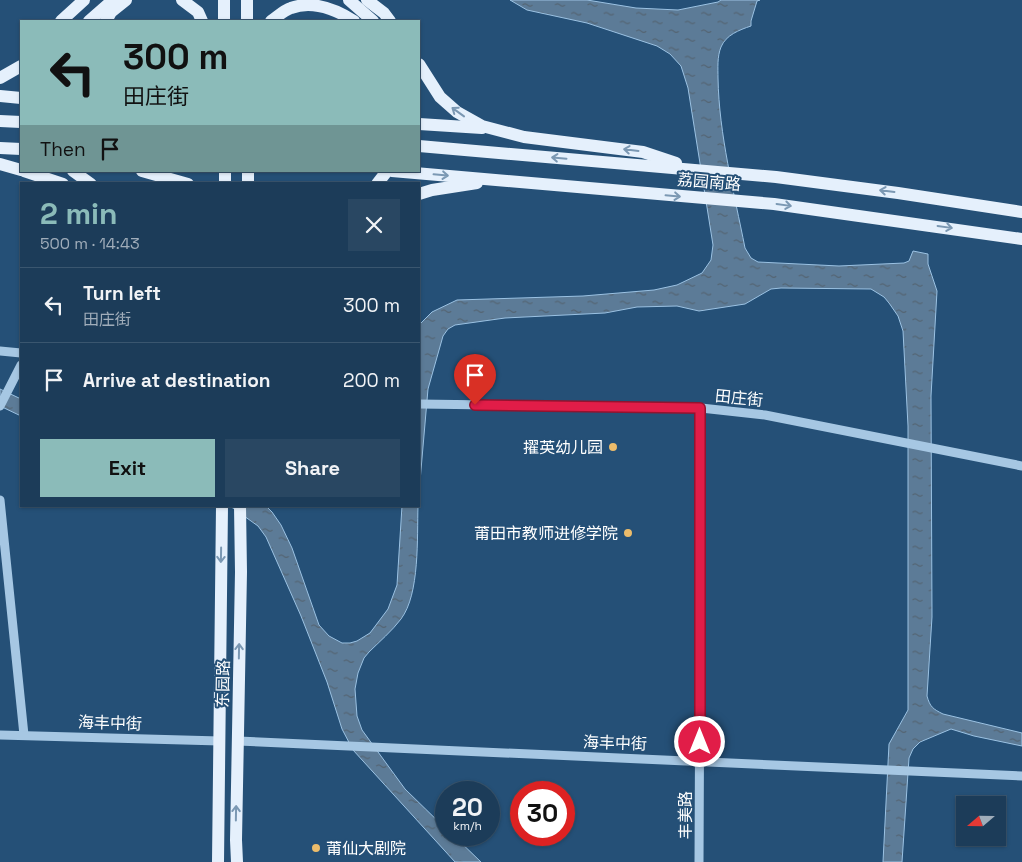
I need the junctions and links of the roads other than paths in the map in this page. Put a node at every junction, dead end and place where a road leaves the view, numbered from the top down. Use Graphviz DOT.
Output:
graph roads {
  1 [pos="84,0"];
  2 [pos="113,0"];
  3 [pos="126,0"];
  4 [pos="182,0"];
  5 [pos="224,0"];
  6 [pos="247,0"];
  7 [pos="349,0"];
  8 [pos="367,0"];
  9 [pos="371,19"];
  10 [pos="62,20"];
  11 [pos="90,20"];
  12 [pos="107,20"];
  13 [pos="202,20"];
  14 [pos="224,20"];
  15 [pos="247,20"];
  16 [pos="273,20"];
  17 [pos="352,20"];
  18 [pos="389,20"];
  19 [pos="420,66"];
  20 [pos="20,67"];
  21 [pos="0,78"];
  22 [pos="0,96"];
  23 [pos="20,98"];
  24 [pos="0,121"];
  25 [pos="20,122"];
  26 [pos="420,124"];
  27 [pos="492,129"];
  28 [pos="420,146"];
  29 [pos="0,148"];
  30 [pos="20,149"];
  31 [pos="0,163"];
  32 [pos="20,163"];
  33 [pos="20,170"];
  34 [pos="694,170"];
  35 [pos="26,172"];
  36 [pos="74,172"];
  37 [pos="146,172"];
  38 [pos="386,172"];
  39 [pos="403,172"];
  40 [pos="495,180"];
  41 [pos="57,182"];
  42 [pos="88,182"];
  43 [pos="181,182"];
  44 [pos="379,182"];
  45 [pos="420,194"];
  46 [pos="1022,212"];
  47 [pos="1022,239"];
  48 [pos="0,351"];
  49 [pos="20,353"];
  50 [pos="20,367"];
  51 [pos="420,404"];
  52 [pos="0,406"];
  53 [pos="700,408"];
  54 [pos="1022,466"];
  55 [pos="0,500"];
  56 [pos="218,507"];
  57 [pos="222,507"];
  58 [pos="240,507"];
  59 [pos="222,532"];
  60 [pos="0,734"];
  61 [pos="24,735"];
  62 [pos="220,741"];
  63 [pos="238,741"];
  64 [pos="700,762"];
  65 [pos="1022,776"];
  66 [pos="218,862"];
  67 [pos="237,862"];
  68 [pos="700,862"];
  1 -- 10 [label="main road"];
  2 -- 11 [label="main road"];
  3 -- 12 [label="main road"];
  4 -- 13 [label="main road"];
  5 -- 14 [label="main road"];
  6 -- 15 [label="main road"];
  7 -- 9 [label="main road"];
  8 -- 18 [label="main road"];
  16 -- 17 [label="main road"];
  27 -- 19 [label="main road, one-way"];
  20 -- 21 [label="main road"];
  22 -- 23 [label="main road"];
  24 -- 25 [label="main road"];
  26 -- 27 [label="main road"];
  34 -- 27 [label="main road, one-way"];
  34 -- 28 [label="main road, 荔园南路, one-way"];
  29 -- 30 [label="main road"];
  31 -- 32 [label="main road"];
  31 -- 33 [label="main road"];
  46 -- 34 [label="main road, 荔园南路, one-way"];
  35 -- 41 [label="main road"];
  36 -- 42 [label="main road"];
  37 -- 43 [label="main road"];
  38 -- 44 [label="main road"];
  39 -- 40 [label="main road, 荔园南路, one-way"];
  40 -- 45 [label="main road"];
  40 -- 47 [label="main road, 荔园南路, one-way"];
  48 -- 49 [label="street"];
  50 -- 52 [label="street"];
  51 -- 53 [label="street, 田庄街"];
  53 -- 54 [label="street, 田庄街"];
  53 -- 64 [label="street, 丰美路"];
  55 -- 61 [label="street"];
  56 -- 59 [label="main road"];
  57 -- 59 [label="main road, 东园路"];
  63 -- 58 [label="main road, 东园路, one-way"];
  59 -- 62 [label="main road, 东园路, one-way"];
  60 -- 61 [label="street, 海丰中街"];
  61 -- 62 [label="street, 海丰中街"];
  62 -- 66 [label="main road, 东园路"];
  63 -- 64 [label="street, 海丰中街"];
  67 -- 63 [label="main road, 东园路, one-way"];
  64 -- 65 [label="street, 海丰中街"];
  64 -- 68 [label="street, 丰美路"];
}
